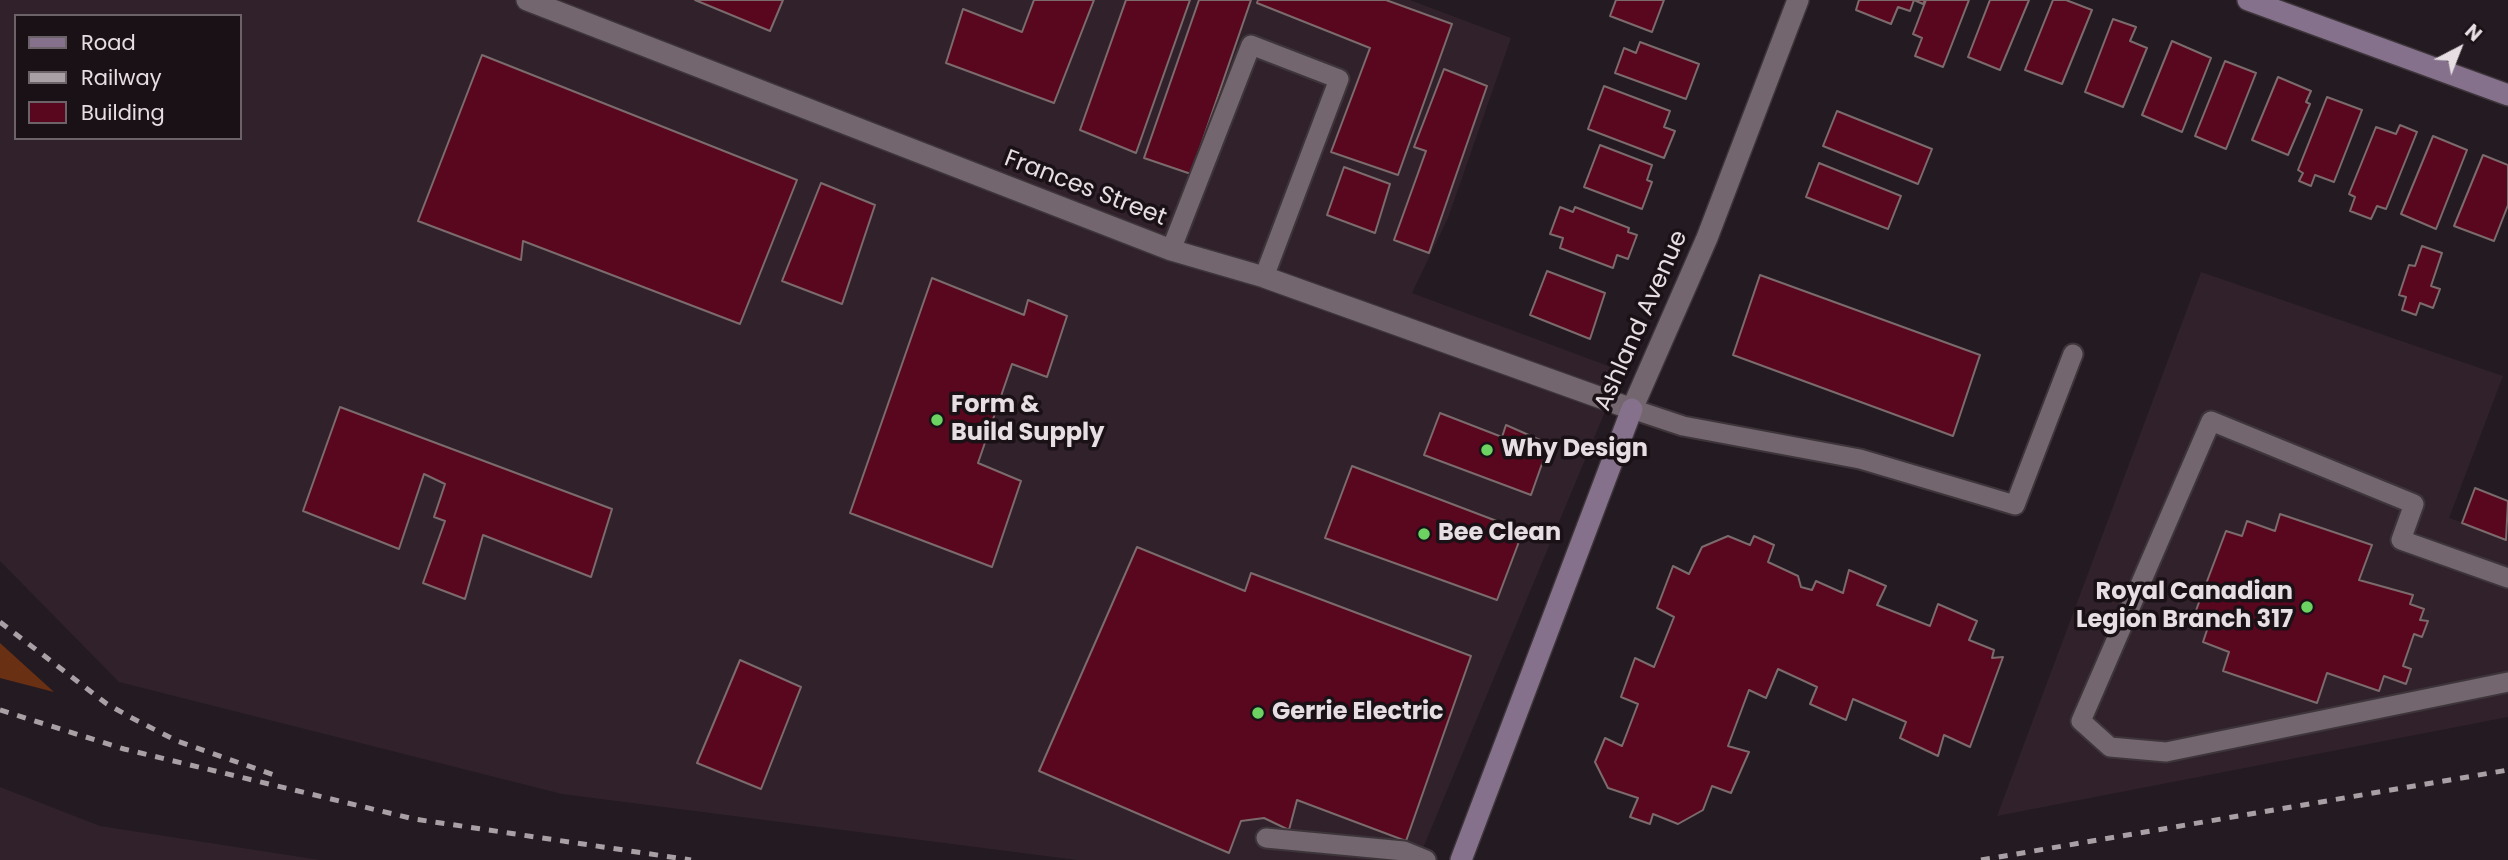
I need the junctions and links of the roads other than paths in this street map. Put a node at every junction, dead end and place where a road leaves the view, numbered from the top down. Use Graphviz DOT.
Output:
graph roads {
  1 [pos="527,0"];
  2 [pos="1798,0"];
  3 [pos="2248,0"];
  4 [pos="2508,95"];
  5 [pos="1171,250"];
  6 [pos="1264,277"];
  7 [pos="2073,354"];
  8 [pos="1632,409"];
  9 [pos="2508,578"];
  10 [pos="2508,682"];
  11 [pos="1266,838"];
  12 [pos="1426,860"];
  13 [pos="1461,860"];
  1 -- 5 [label="street, Frances Street"];
  2 -- 8 [label="street, Ashland Avenue"];
  3 -- 4 [label="street"];
  5 -- 6 [label="street, Frances Street"];
  5 -- 6 [label="lane"];
  6 -- 8 [label="street, Frances Street"];
  7 -- 8 [label="lane"];
  8 -- 13 [label="street, Ashland Avenue"];
  9 -- 10 [label="lane"];
  11 -- 12 [label="lane"];
}
